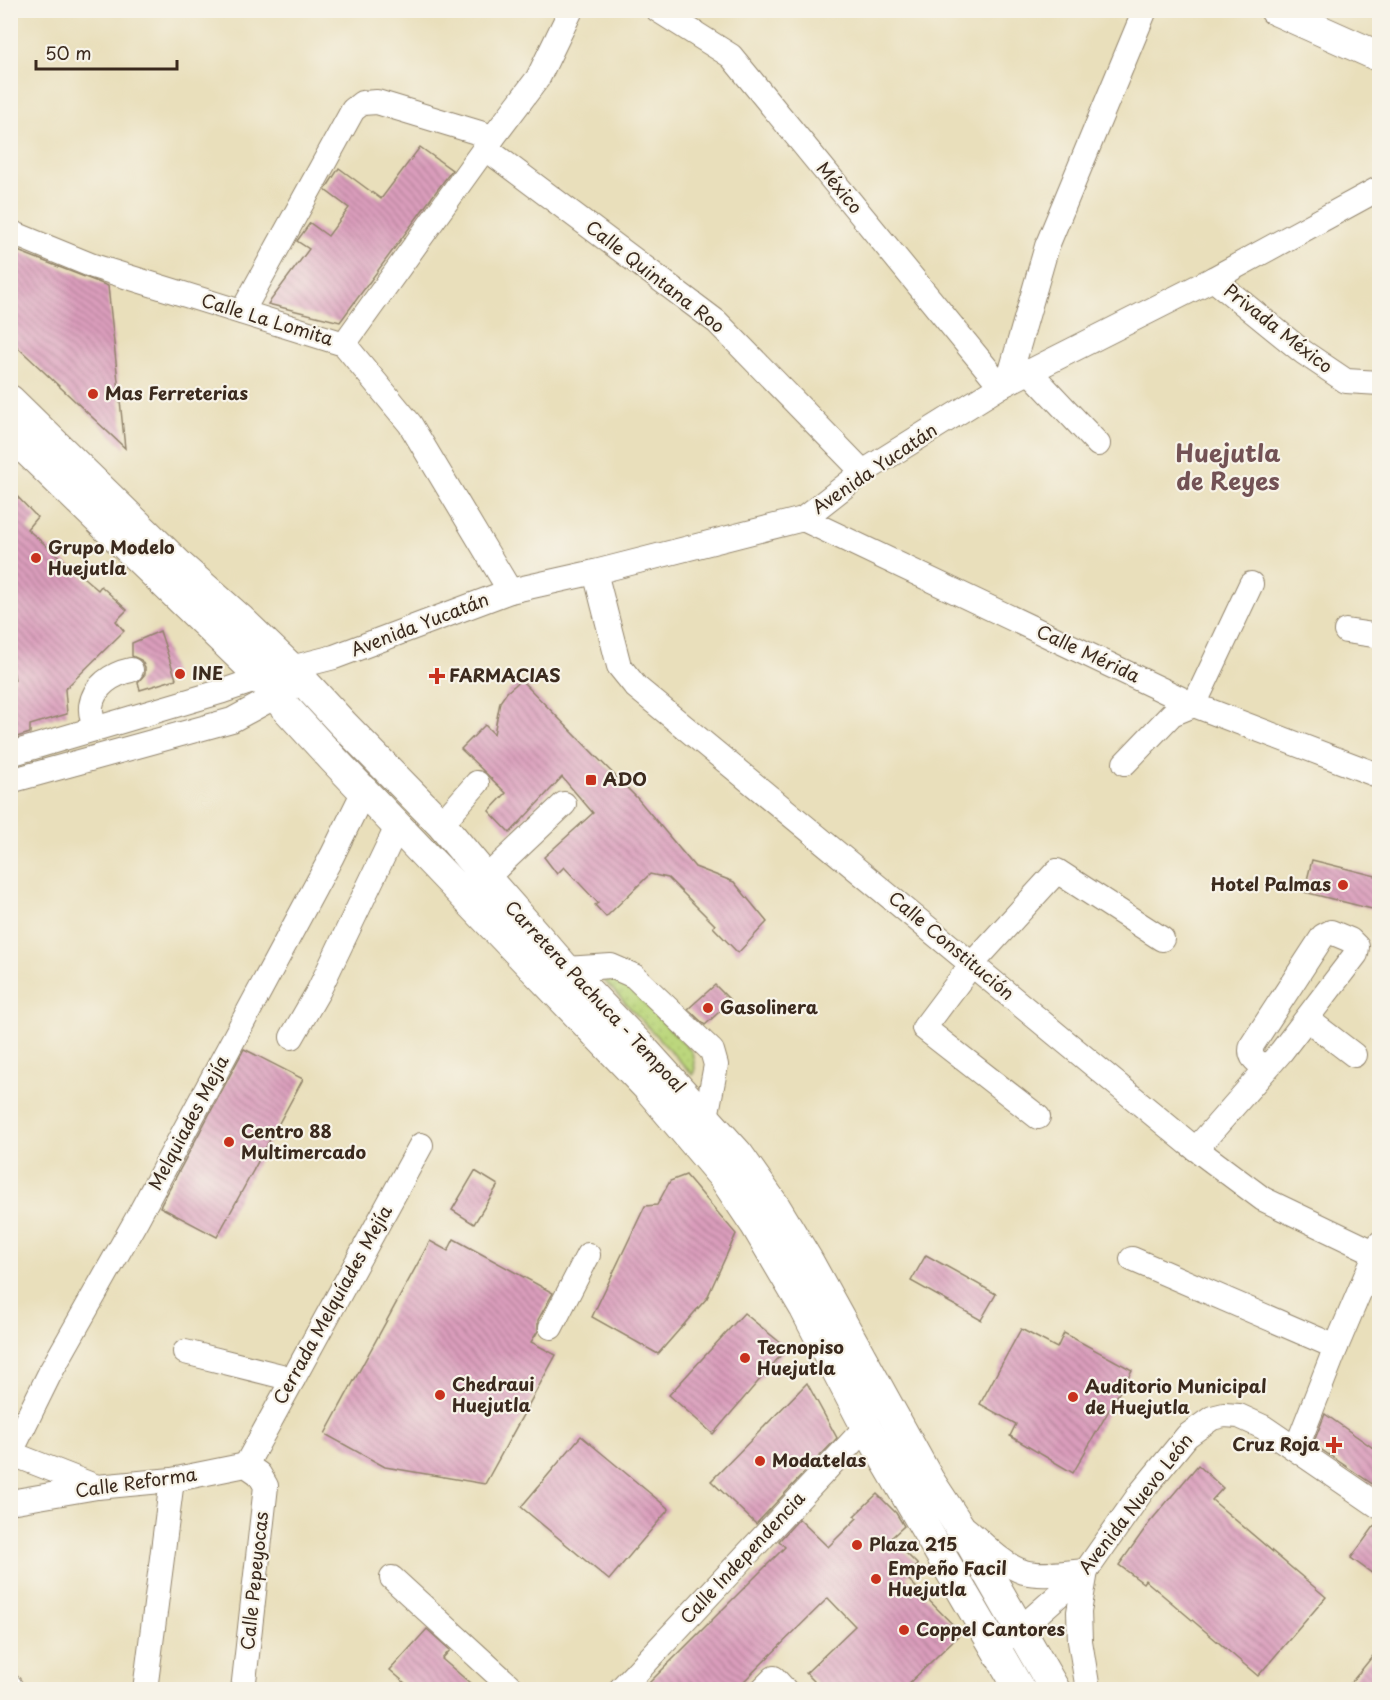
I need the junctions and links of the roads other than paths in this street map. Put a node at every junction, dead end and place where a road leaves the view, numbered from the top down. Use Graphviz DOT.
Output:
graph roads {
  1 [pos="571,10"];
  2 [pos="658,10"];
  3 [pos="1145,10"];
  4 [pos="1287,13"];
  5 [pos="1380,57"];
  6 [pos="489,142"];
  7 [pos="1380,188"];
  8 [pos="10,232"];
  9 [pos="1213,279"];
  10 [pos="242,312"];
  11 [pos="344,344"];
  12 [pos="1029,371"];
  13 [pos="1380,383"];
  14 [pos="1004,384"];
  15 [pos="10,400"];
  16 [pos="10,434"];
  17 [pos="1098,444"];
  18 [pos="863,472"];
  19 [pos="79,484"];
  20 [pos="803,519"];
  21 [pos="595,573"];
  22 [pos="1251,584"];
  23 [pos="510,591"];
  24 [pos="1346,631"];
  25 [pos="1380,636"];
  26 [pos="131,670"];
  27 [pos="297,675"];
  28 [pos="268,687"];
  29 [pos="1194,705"];
  30 [pos="90,731"];
  31 [pos="10,754"];
  32 [pos="92,759"];
  33 [pos="1125,763"];
  34 [pos="1380,776"];
  35 [pos="10,781"];
  36 [pos="477,783"];
  37 [pos="364,791"];
  38 [pos="564,804"];
  39 [pos="438,821"];
  40 [pos="405,832"];
  41 [pos="486,878"];
  42 [pos="1162,939"];
  43 [pos="972,964"];
  44 [pos="556,975"];
  45 [pos="1307,1019"];
  46 [pos="292,1037"];
  47 [pos="1354,1055"];
  48 [pos="1266,1069"];
  49 [pos="1038,1116"];
  50 [pos="706,1118"];
  51 [pos="421,1145"];
  52 [pos="1196,1149"];
  53 [pos="701,1150"];
  54 [pos="1378,1251"];
  55 [pos="588,1255"];
  56 [pos="1131,1259"];
  57 [pos="551,1327"];
  58 [pos="1336,1347"];
  59 [pos="185,1352"];
  60 [pos="293,1379"];
  61 [pos="866,1427"];
  62 [pos="1296,1449"];
  63 [pos="11,1453"];
  64 [pos="253,1469"];
  65 [pos="172,1480"];
  66 [pos="97,1487"];
  67 [pos="10,1502"];
  68 [pos="1380,1507"];
  69 [pos="955,1520"];
  70 [pos="1086,1571"];
  71 [pos="392,1578"];
  72 [pos="1019,1630"];
  73 [pos="994,1646"];
  74 [pos="145,1689"];
  75 [pos="243,1689"];
  76 [pos="514,1689"];
  77 [pos="620,1689"];
  78 [pos="762,1689"];
  79 [pos="785,1689"];
  80 [pos="1020,1689"];
  81 [pos="1055,1689"];
  82 [pos="1088,1689"];
  1 -- 6 [label="street"];
  2 -- 14 [label="street, México"];
  3 -- 14 [label="street"];
  4 -- 5 [label="main road"];
  6 -- 10 [label="street"];
  6 -- 11 [label="street"];
  6 -- 18 [label="street, Calle Quintana Roo"];
  7 -- 9 [label="street, Avenida Yucatán"];
  8 -- 10 [label="street, Calle La Lomita"];
  9 -- 12 [label="street, Avenida Yucatán"];
  9 -- 13 [label="street, Privada México"];
  10 -- 11 [label="street, Calle La Lomita"];
  11 -- 23 [label="street, Calle La Lomita"];
  12 -- 14 [label="street, Avenida Yucatán"];
  12 -- 17 [label="street"];
  14 -- 18 [label="street, Avenida Yucatán"];
  15 -- 19 [label="main road, Carretera Pachuca - Tempoal"];
  16 -- 19 [label="main road, Carretera Pachuca - Tempoal"];
  18 -- 20 [label="street, Avenida Yucatán"];
  19 -- 27 [label="main road, Carretera Pachuca - Tempoal"];
  19 -- 28 [label="main road, Carretera Pachuca - Tempoal"];
  20 -- 21 [label="street, Avenida Yucatán"];
  20 -- 29 [label="street, Calle Mérida"];
  21 -- 23 [label="street, Avenida Yucatán"];
  21 -- 43 [label="street, Calle Constitución"];
  22 -- 29 [label="street"];
  23 -- 27 [label="street, Avenida Yucatán"];
  24 -- 25 [label="street"];
  26 -- 30 [label="street"];
  27 -- 28 [label="street"];
  27 -- 39 [label="main road, Carretera Pachuca - Tempoal"];
  28 -- 30 [label="street"];
  28 -- 32 [label="street"];
  28 -- 37 [label="main road, Carretera Pachuca - Tempoal"];
  29 -- 33 [label="street"];
  29 -- 34 [label="street, Calle Mérida"];
  30 -- 31 [label="street"];
  30 -- 32 [label="street"];
  32 -- 35 [label="street"];
  36 -- 39 [label="street"];
  37 -- 40 [label="main road, Carretera Pachuca - Tempoal"];
  37 -- 63 [label="street, Melquiades Mejía"];
  38 -- 41 [label="street"];
  39 -- 40 [label="main road"];
  39 -- 41 [label="main road, Carretera Pachuca - Tempoal"];
  40 -- 44 [label="main road, Carretera Pachuca - Tempoal"];
  40 -- 46 [label="street"];
  41 -- 44 [label="main road, Carretera Pachuca - Tempoal"];
  42 -- 43 [label="street"];
  43 -- 49 [label="street"];
  43 -- 52 [label="street, Calle Constitución"];
  44 -- 50 [label="main road, Carretera Pachuca - Tempoal"];
  44 -- 50 [label="street"];
  44 -- 53 [label="main road, Carretera Pachuca - Tempoal"];
  45 -- 47 [label="street"];
  45 -- 48 [label="street"];
  45 -- 48 [label="street"];
  48 -- 52 [label="street"];
  50 -- 53 [label="street"];
  50 -- 69 [label="main road, Carretera Pachuca - Tempoal"];
  51 -- 60 [label="street, Cerrada Melquíades Mejía"];
  52 -- 54 [label="street, Calle Constitución"];
  53 -- 61 [label="main road, Carretera Pachuca - Tempoal"];
  54 -- 58 [label="street"];
  55 -- 57 [label="street"];
  56 -- 58 [label="street"];
  58 -- 62 [label="street"];
  59 -- 60 [label="street"];
  60 -- 64 [label="street, Cerrada Melquíades Mejía"];
  61 -- 73 [label="main road, Carretera Pachuca - Tempoal"];
  61 -- 77 [label="street, Calle Independencia"];
  62 -- 68 [label="street, Avenida Nuevo León"];
  62 -- 70 [label="street, Avenida Nuevo León"];
  63 -- 66 [label="street"];
  64 -- 65 [label="street, Calle Reforma"];
  64 -- 75 [label="street, Calle Pepeyocas"];
  65 -- 66 [label="street, Calle Reforma"];
  65 -- 74 [label="street"];
  66 -- 67 [label="street, Calle Reforma"];
  69 -- 70 [label="street"];
  69 -- 72 [label="main road, Carretera Pachuca - Tempoal"];
  70 -- 72 [label="street, Avenida Nuevo León"];
  70 -- 82 [label="street"];
  71 -- 76 [label="street"];
  72 -- 73 [label="street, Avenida Nuevo León"];
  72 -- 81 [label="main road, Carretera Pachuca - Tempoal"];
  73 -- 80 [label="main road, Carretera Pachuca - Tempoal"];
  78 -- 79 [label="street"];
}
